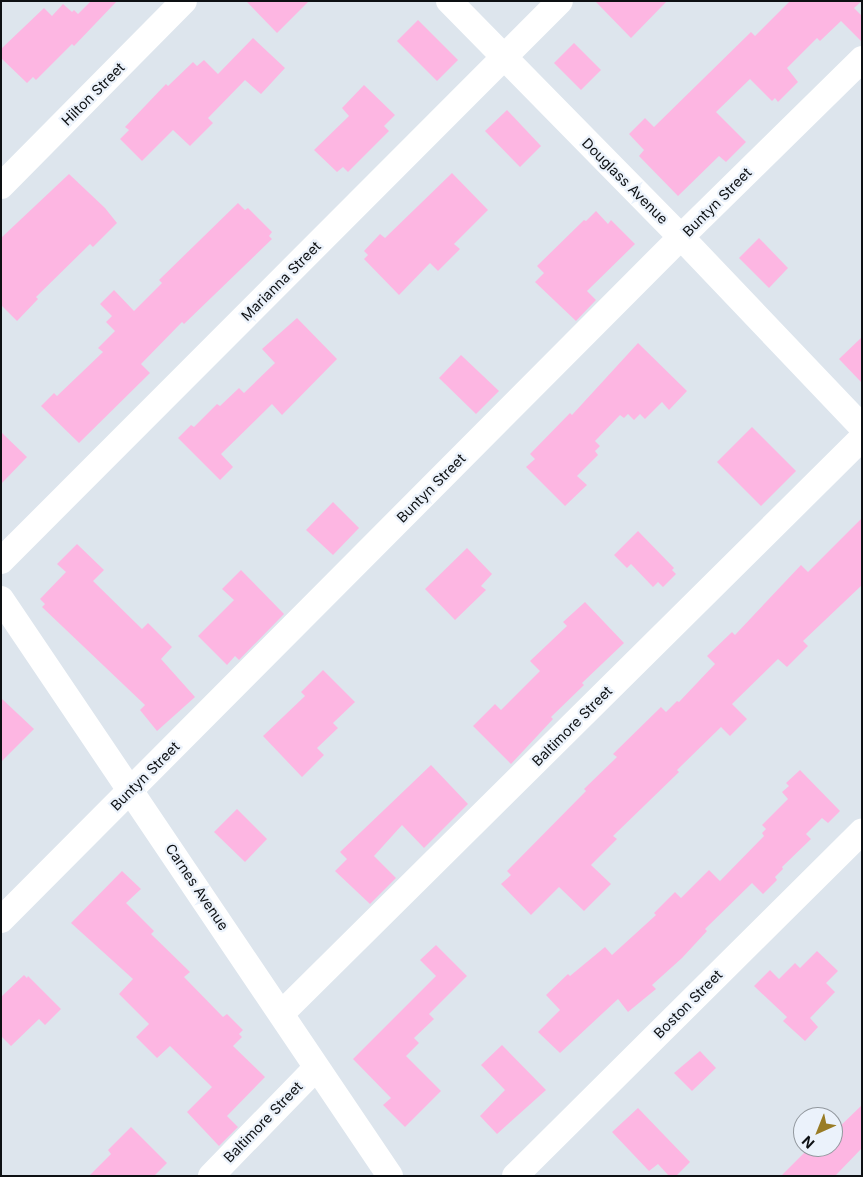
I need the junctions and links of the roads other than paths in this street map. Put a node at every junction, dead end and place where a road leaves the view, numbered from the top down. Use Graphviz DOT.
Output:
graph roads {
  1 [pos="184,1"];
  2 [pos="449,1"];
  3 [pos="560,1"];
  4 [pos="504,58"];
  5 [pos="862,59"];
  6 [pos="1,186"];
  7 [pos="681,237"];
  8 [pos="862,427"];
  9 [pos="862,438"];
  10 [pos="1,561"];
  11 [pos="1,599"];
  12 [pos="131,789"];
  13 [pos="862,832"];
  14 [pos="1,920"];
  15 [pos="282,1013"];
  16 [pos="316,1068"];
  17 [pos="211,1176"];
  18 [pos="390,1176"];
  19 [pos="515,1176"];
  1 -- 6 [label="street, Hilton Street"];
  2 -- 4 [label="street, Douglass Avenue"];
  3 -- 4 [label="street, Marianna Street"];
  4 -- 7 [label="street, Douglass Avenue"];
  4 -- 10 [label="street, Marianna Street"];
  5 -- 7 [label="street, Buntyn Street"];
  7 -- 8 [label="street, Douglass Avenue"];
  7 -- 12 [label="street, Buntyn Street"];
  9 -- 15 [label="street, Baltimore Street"];
  11 -- 12 [label="street, Carnes Avenue"];
  12 -- 14 [label="street, Buntyn Street"];
  12 -- 15 [label="street, Carnes Avenue"];
  13 -- 19 [label="street, Boston Street"];
  15 -- 16 [label="street, Carnes Avenue"];
  16 -- 17 [label="street, Baltimore Street"];
  16 -- 18 [label="street, Carnes Avenue"];
}
